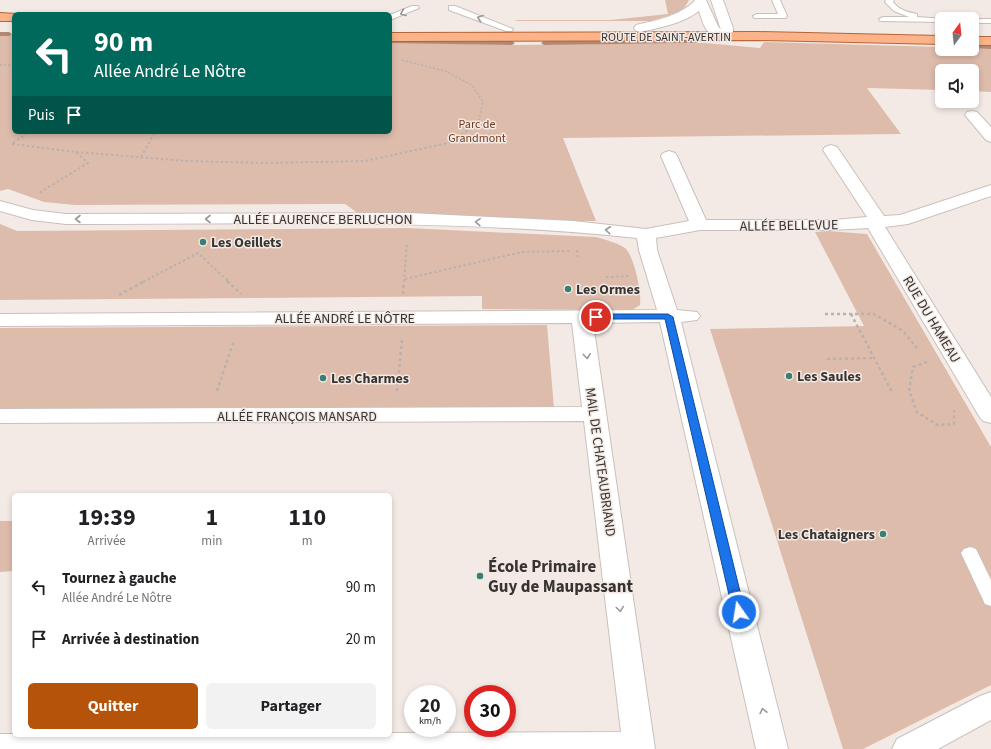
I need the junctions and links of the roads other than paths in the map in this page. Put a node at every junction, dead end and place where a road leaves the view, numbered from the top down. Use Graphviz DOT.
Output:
graph roads {
  1 [pos="717,0"];
  2 [pos="776,0"];
  3 [pos="890,0"];
  4 [pos="700,2"];
  5 [pos="415,8"];
  6 [pos="452,8"];
  7 [pos="757,16"];
  8 [pos="0,17"];
  9 [pos="12,17"];
  10 [pos="392,17"];
  11 [pos="883,19"];
  12 [pos="979,21"];
  13 [pos="991,21"];
  14 [pos="935,22"];
  15 [pos="935,23"];
  16 [pos="935,24"];
  17 [pos="0,28"];
  18 [pos="392,28"];
  19 [pos="509,28"];
  20 [pos="640,28"];
  21 [pos="712,28"];
  22 [pos="12,29"];
  23 [pos="726,32"];
  24 [pos="979,33"];
  25 [pos="991,33"];
  26 [pos="392,37"];
  27 [pos="935,40"];
  28 [pos="979,41"];
  29 [pos="991,41"];
  30 [pos="972,115"];
  31 [pos="991,137"];
  32 [pos="831,150"];
  33 [pos="669,156"];
  34 [pos="991,190"];
  35 [pos="5,208"];
  36 [pos="876,222"];
  37 [pos="700,226"];
  38 [pos="646,234"];
  39 [pos="679,316"];
  40 [pos="582,317"];
  41 [pos="0,320"];
  42 [pos="594,414"];
  43 [pos="0,416"];
  44 [pos="991,416"];
  45 [pos="970,553"];
  46 [pos="991,599"];
  47 [pos="991,705"];
  48 [pos="0,748"];
  49 [pos="639,748"];
  50 [pos="772,749"];
  51 [pos="908,749"];
  1 -- 23 [label="street"];
  2 -- 7 [label="lane"];
  3 -- 14 [label="lane"];
  4 -- 20 [label="street"];
  4 -- 21 [label="street"];
  5 -- 10 [label="lane, one-way"];
  19 -- 6 [label="lane, one-way"];
  8 -- 9 [label="main road"];
  11 -- 15 [label="lane"];
  12 -- 13 [label="lane"];
  16 -- 23 [label="main road, ROUTE DE SAINT-AVERTIN"];
  17 -- 22 [label="main road"];
  18 -- 19 [label="main road, ROUTE DE SAINT-AVERTIN"];
  19 -- 20 [label="main road, ROUTE DE SAINT-AVERTIN"];
  20 -- 21 [label="main road, ROUTE DE SAINT-AVERTIN"];
  21 -- 23 [label="street"];
  23 -- 26 [label="main road, ROUTE DE SAINT-AVERTIN"];
  23 -- 27 [label="main road, ROUTE DE SAINT-AVERTIN"];
  24 -- 25 [label="main road"];
  28 -- 29 [label="main road"];
  30 -- 31 [label="street"];
  32 -- 36 [label="street"];
  33 -- 37 [label="street"];
  34 -- 36 [label="street, ALLÉE BELLEVUE"];
  38 -- 35 [label="street, ALLÉE LAURENCE BERLUCHON, one-way"];
  36 -- 37 [label="street, ALLÉE BELLEVUE"];
  36 -- 44 [label="street, RUE DU HAMEAU"];
  37 -- 38 [label="street, ALLÉE BELLEVUE"];
  38 -- 39 [label="street"];
  39 -- 40 [label="street, ALLÉE ANDRÉ LE NÔTRE"];
  50 -- 39 [label="street, one-way"];
  40 -- 41 [label="street, ALLÉE ANDRÉ LE NÔTRE"];
  40 -- 42 [label="street, MAIL DE CHATEAUBRIAND, one-way"];
  42 -- 43 [label="street, ALLÉE FRANÇOIS MANSARD"];
  42 -- 49 [label="street, MAIL DE CHATEAUBRIAND, one-way"];
  45 -- 46 [label="lane"];
  47 -- 51 [label="street"];
  48 -- 49 [label="street"];
}
